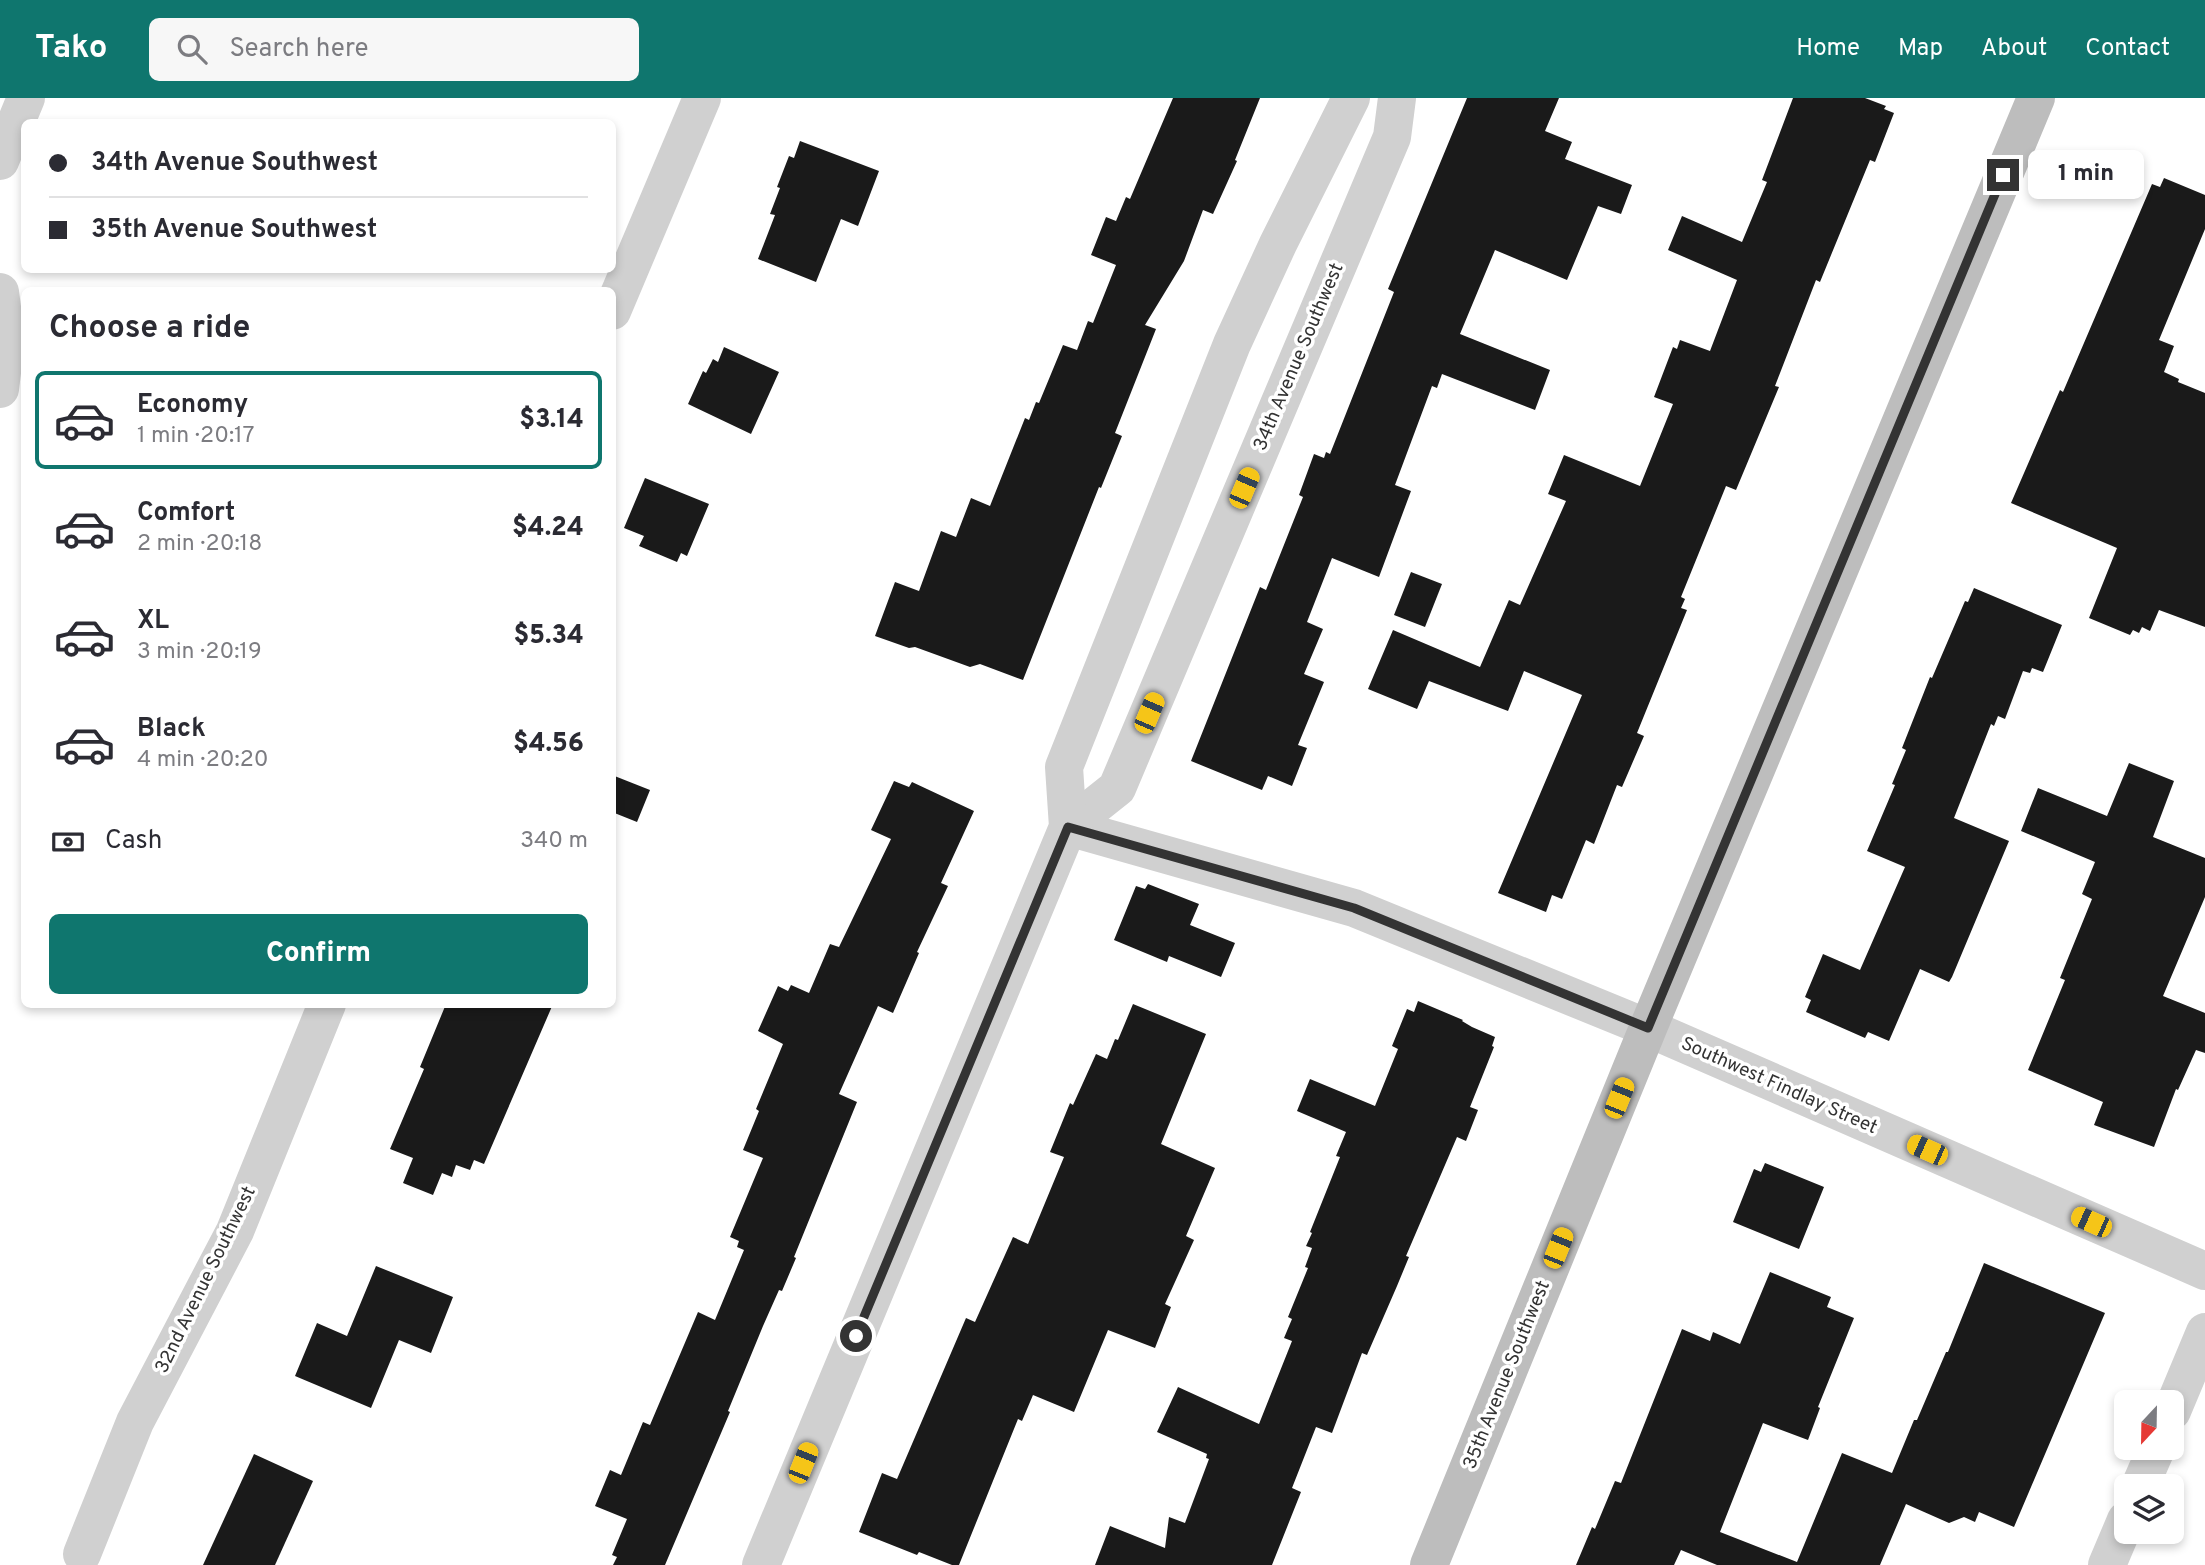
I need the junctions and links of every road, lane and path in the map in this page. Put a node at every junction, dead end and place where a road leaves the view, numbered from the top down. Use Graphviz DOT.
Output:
graph roads {
  1 [pos="26,98"];
  2 [pos="702,98"];
  3 [pos="1351,98"];
  4 [pos="1396,98"];
  5 [pos="2036,98"];
  6 [pos="0,161"];
  7 [pos="0,292"];
  8 [pos="616,302"];
  9 [pos="0,388"];
  10 [pos="1068,827"];
  11 [pos="325,1008"];
  12 [pos="1648,1028"];
  13 [pos="2205,1271"];
  14 [pos="2205,1332"];
  15 [pos="2181,1390"];
  16 [pos="2116,1544"];
  17 [pos="82,1554"];
  18 [pos="761,1565"];
  19 [pos="1429,1565"];
  20 [pos="2108,1565"];
  1 -- 6 [label="street"];
  2 -- 8 [label="street"];
  3 -- 10 [label="street, 34th Avenue Southwest"];
  4 -- 10 [label="street, 34th Avenue Southwest"];
  5 -- 12 [label="main road, 35th Avenue Southwest"];
  7 -- 9 [label="street"];
  10 -- 12 [label="street, Southwest Findlay Street"];
  10 -- 18 [label="street, 34th Avenue Southwest"];
  11 -- 17 [label="street, 32nd Avenue Southwest"];
  12 -- 13 [label="street, Southwest Findlay Street"];
  12 -- 19 [label="main road, 35th Avenue Southwest"];
  14 -- 15 [label="street"];
  16 -- 20 [label="street"];
}
